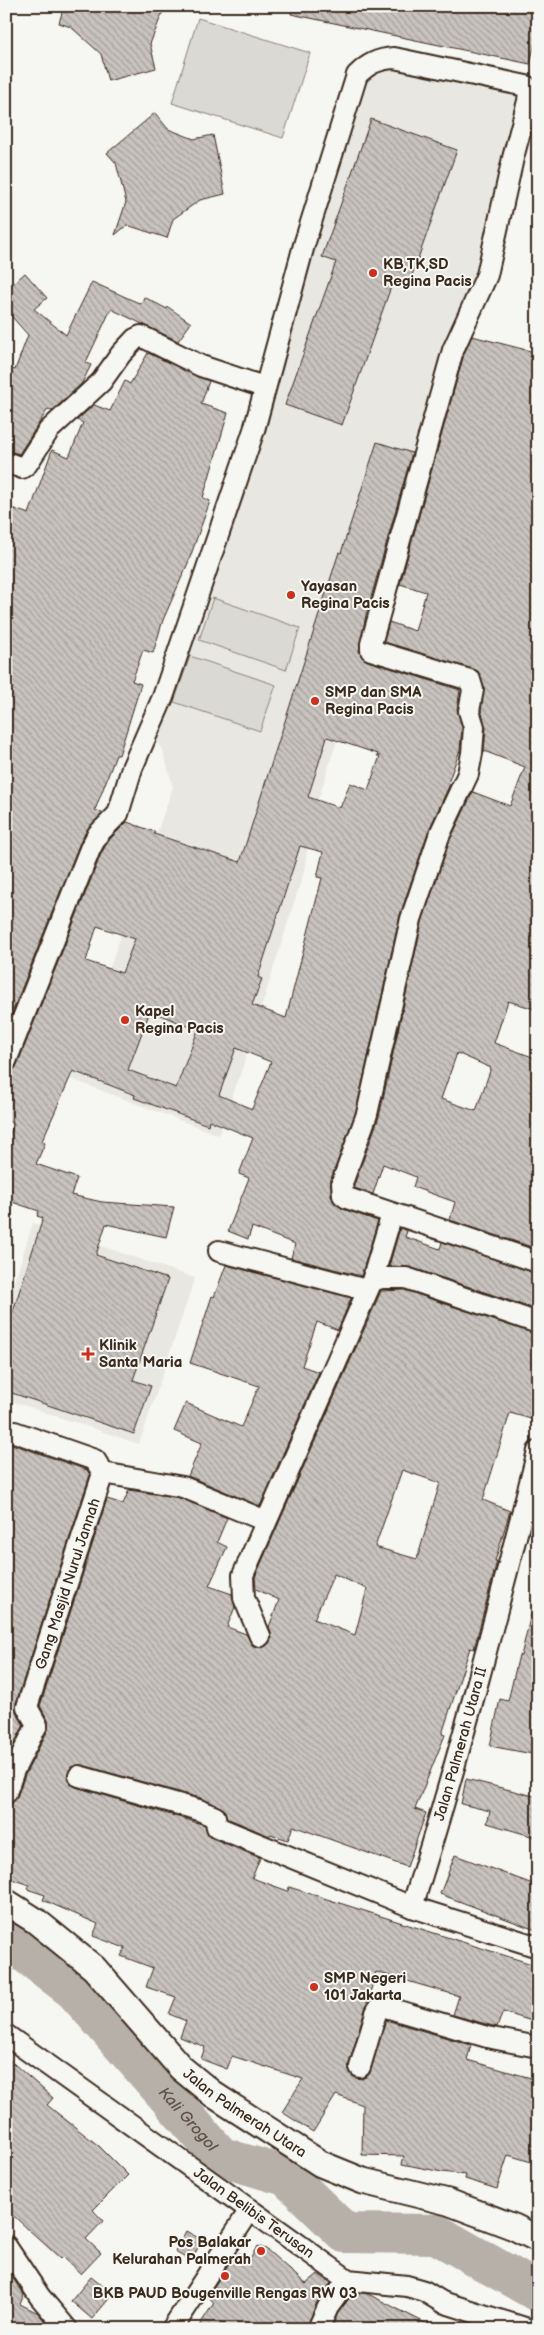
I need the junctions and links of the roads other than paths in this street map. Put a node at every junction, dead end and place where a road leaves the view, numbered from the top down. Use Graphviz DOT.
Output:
graph roads {
  1 [pos="533,102"];
  2 [pos="264,387"];
  3 [pos="6,462"];
  4 [pos="6,1061"];
  5 [pos="392,1214"];
  6 [pos="219,1251"];
  7 [pos="538,1262"];
  8 [pos="369,1286"];
  9 [pos="538,1323"];
  10 [pos="6,1429"];
  11 [pos="538,1451"];
  12 [pos="103,1473"];
  13 [pos="266,1521"];
  14 [pos="260,1636"];
  15 [pos="79,1776"];
  16 [pos="6,1793"];
  17 [pos="6,1902"];
  18 [pos="412,1907"];
  19 [pos="538,1947"];
  20 [pos="6,2035"];
  21 [pos="538,2047"];
  22 [pos="360,2067"];
  23 [pos="250,2210"];
  24 [pos="538,2239"];
  25 [pos="6,2246"];
  26 [pos="348,2280"];
  27 [pos="498,2325"];
  28 [pos="67,2329"];
  29 [pos="172,2329"];
  30 [pos="318,2329"];
  31 [pos="528,2329"];
  1 -- 2 [label="street"];
  1 -- 5 [label="street"];
  2 -- 3 [label="street"];
  2 -- 4 [label="street"];
  5 -- 7 [label="street"];
  5 -- 8 [label="street"];
  6 -- 8 [label="street"];
  8 -- 9 [label="street"];
  8 -- 13 [label="street"];
  10 -- 12 [label="street"];
  11 -- 18 [label="street, Jalan Palmerah Utara II"];
  12 -- 13 [label="street"];
  12 -- 16 [label="street, Gang Masjid Nurul Jannah"];
  13 -- 14 [label="street"];
  15 -- 18 [label="street"];
  17 -- 24 [label="street, Jalan Palmerah Utara"];
  18 -- 19 [label="street"];
  20 -- 23 [label="street, Jalan Belibis Terusan"];
  21 -- 22 [label="street"];
  23 -- 26 [label="street, Jalan Belibis Terusan"];
  23 -- 29 [label="street"];
  25 -- 28 [label="street"];
  26 -- 27 [label="street, Jalan Belibis Terusan"];
  26 -- 30 [label="street"];
  27 -- 31 [label="street, Jalan Belibis Terusan"];
}
